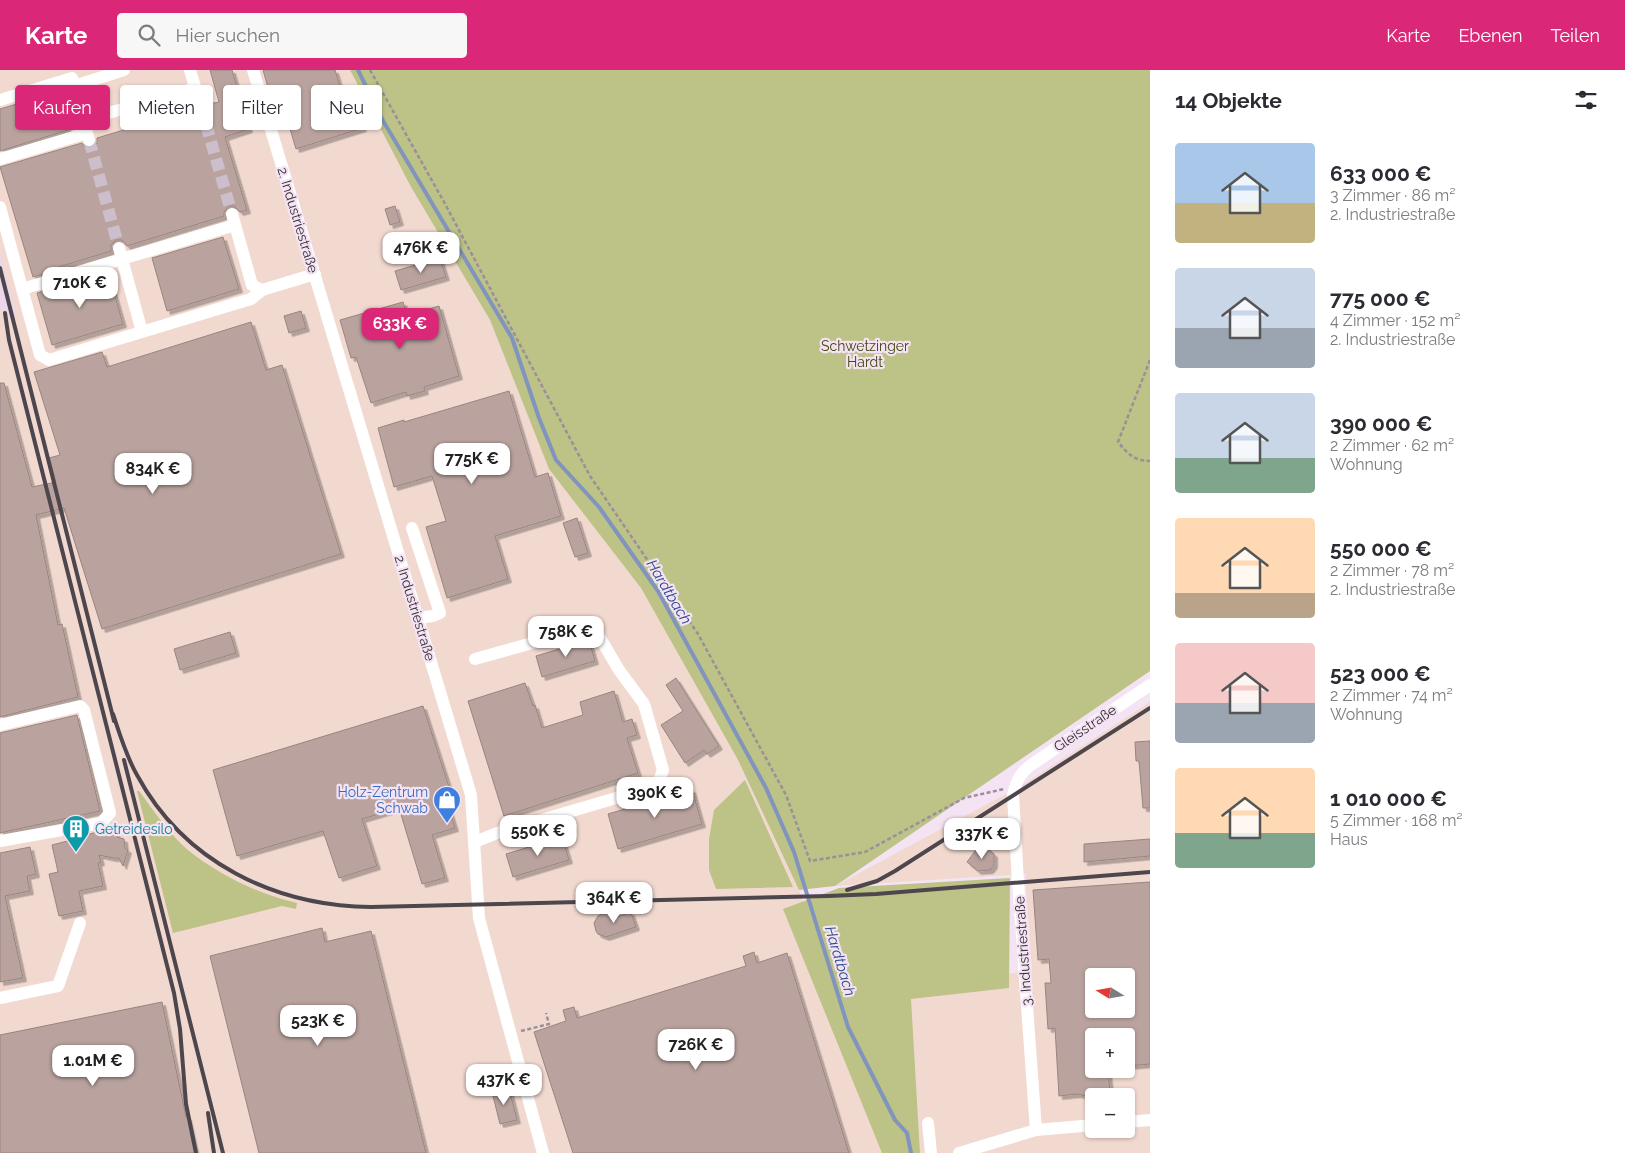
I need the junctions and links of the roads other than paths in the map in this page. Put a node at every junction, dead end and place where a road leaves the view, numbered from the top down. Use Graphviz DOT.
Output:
graph roads {
  1 [pos="123,70"];
  2 [pos="190,70"];
  3 [pos="253,70"];
  4 [pos="72,78"];
  5 [pos="195,85"];
  6 [pos="0,100"];
  7 [pos="86,130"];
  8 [pos="0,159"];
  9 [pos="0,207"];
  10 [pos="120,254"];
  11 [pos="315,274"];
  12 [pos="22,289"];
  13 [pos="262,290"];
  14 [pos="142,332"];
  15 [pos="412,528"];
  16 [pos="418,618"];
  17 [pos="475,659"];
  18 [pos="1150,684"];
  19 [pos="0,725"];
  20 [pos="1021,774"];
  21 [pos="0,841"];
  22 [pos="475,842"];
  23 [pos="80,924"];
  24 [pos="0,998"];
  25 [pos="1150,1120"];
  26 [pos="1135,1121"];
  27 [pos="928,1123"];
  28 [pos="1085,1126"];
  29 [pos="1036,1130"];
  30 [pos="543,1153"];
  31 [pos="931,1153"];
  32 [pos="959,1153"];
  1 -- 4 [label="street"];
  2 -- 5 [label="street"];
  3 -- 11 [label="street, 2. Industriestraße"];
  4 -- 6 [label="street"];
  7 -- 8 [label="street"];
  9 -- 12 [label="street"];
  10 -- 12 [label="street"];
  10 -- 13 [label="street"];
  10 -- 14 [label="street"];
  11 -- 13 [label="street"];
  11 -- 16 [label="street, 2. Industriestraße"];
  12 -- 14 [label="street"];
  13 -- 14 [label="street"];
  15 -- 16 [label="street"];
  16 -- 22 [label="street, 2. Industriestraße"];
  17 -- 22 [label="street"];
  18 -- 20 [label="street, Gleisstraße"];
  19 -- 21 [label="street"];
  20 -- 29 [label="street, 3. Industriestraße"];
  22 -- 30 [label="street, 2. Industriestraße"];
  23 -- 24 [label="street"];
  25 -- 26 [label="street"];
  27 -- 31 [label="street"];
  28 -- 29 [label="street"];
  29 -- 32 [label="street"];
}
